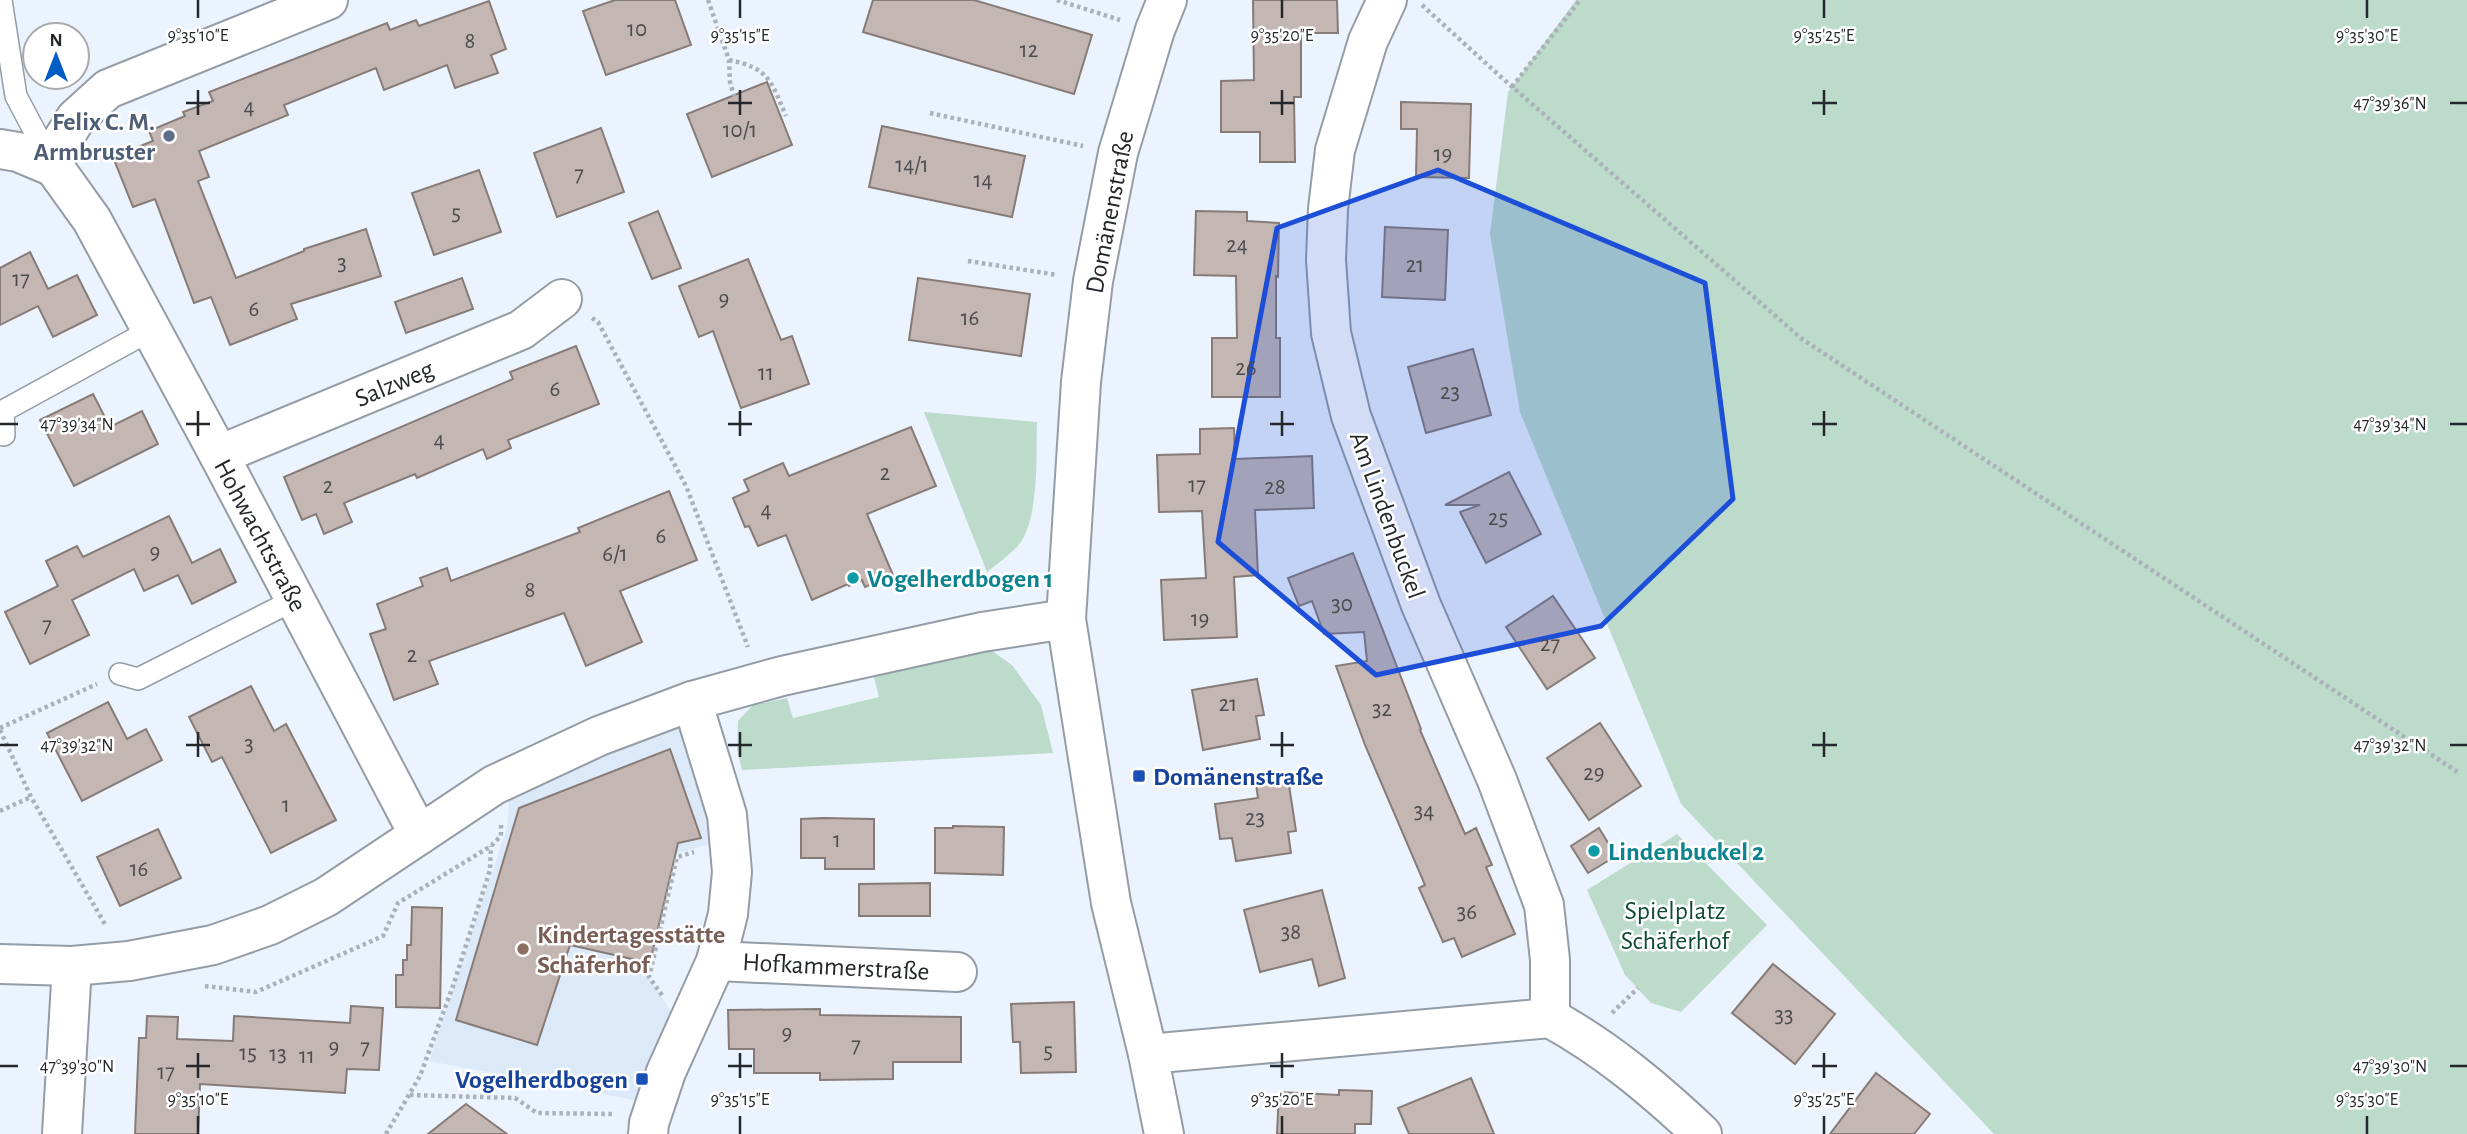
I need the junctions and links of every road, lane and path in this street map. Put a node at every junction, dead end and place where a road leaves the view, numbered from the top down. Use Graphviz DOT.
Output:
graph roads {
  1 [pos="1,0"];
  2 [pos="328,0"];
  3 [pos="708,0"];
  4 [pos="1057,0"];
  5 [pos="1387,0"];
  6 [pos="1416,0"];
  7 [pos="1580,0"];
  8 [pos="1161,15"];
  9 [pos="729,60"];
  10 [pos="1512,87"];
  11 [pos="734,96"];
  12 [pos="930,113"];
  13 [pos="786,116"];
  14 [pos="0,149"];
  15 [pos="1118,153"];
  16 [pos="54,167"];
  17 [pos="968,261"];
  18 [pos="1093,281"];
  19 [pos="562,299"];
  20 [pos="151,330"];
  21 [pos="4,435"];
  22 [pos="219,455"];
  23 [pos="294,600"];
  24 [pos="1066,619"];
  25 [pos="120,674"];
  26 [pos="761,682"];
  27 [pos="692,701"];
  28 [pos="0,729"];
  29 [pos="2459,773"];
  30 [pos="31,797"];
  31 [pos="0,811"];
  32 [pos="419,835"];
  33 [pos="730,842"];
  34 [pos="491,846"];
  35 [pos="129,961"];
  36 [pos="716,961"];
  37 [pos="0,964"];
  38 [pos="72,967"];
  39 [pos="957,972"];
  40 [pos="1550,1018"];
  41 [pos="685,1027"];
  42 [pos="1148,1054"];
  43 [pos="410,1095"];
  44 [pos="648,1129"];
  45 [pos="62,1134"];
  46 [pos="386,1134"];
  47 [pos="1164,1134"];
  48 [pos="1702,1134"];
  1 -- 16 [label="lane"];
  2 -- 16 [label="street"];
  3 -- 9 [label="path"];
  4 -- 8 [label="path"];
  5 -- 40 [label="street, Am Lindenbuckel"];
  6 -- 10 [label="path"];
  7 -- 10 [label="path"];
  8 -- 15 [label="street, Domänenstraße"];
  9 -- 11 [label="path"];
  9 -- 13 [label="path"];
  10 -- 29 [label="path"];
  12 -- 15 [label="path"];
  14 -- 16 [label="street"];
  15 -- 18 [label="street, Domänenstraße"];
  16 -- 20 [label="street, Hohwachtstraße"];
  17 -- 18 [label="path"];
  18 -- 24 [label="street, Domänenstraße"];
  19 -- 22 [label="street, Salzweg"];
  19 -- 26 [label="path"];
  20 -- 21 [label="lane"];
  20 -- 22 [label="street, Hohwachtstraße"];
  22 -- 23 [label="street, Hohwachtstraße"];
  23 -- 25 [label="lane"];
  23 -- 32 [label="street, Hohwachtstraße"];
  24 -- 26 [label="street"];
  24 -- 42 [label="street, Domänenstraße"];
  25 -- 28 [label="path"];
  26 -- 27 [label="street"];
  27 -- 32 [label="street"];
  27 -- 33 [label="street, Hofkammerstraße"];
  28 -- 30 [label="path"];
  30 -- 31 [label="path"];
  30 -- 35 [label="path"];
  32 -- 35 [label="street"];
  33 -- 36 [label="street, Hofkammerstraße"];
  33 -- 41 [label="path"];
  34 -- 43 [label="path"];
  35 -- 38 [label="street"];
  36 -- 39 [label="street, Hofkammerstraße"];
  36 -- 41 [label="street, Hofkammerstraße"];
  37 -- 38 [label="street"];
  38 -- 45 [label="street"];
  40 -- 42 [label="street"];
  40 -- 48 [label="street"];
  41 -- 44 [label="street, Hofkammerstraße"];
  42 -- 47 [label="street, Domänenstraße"];
  43 -- 44 [label="path"];
  43 -- 46 [label="path"];
}
